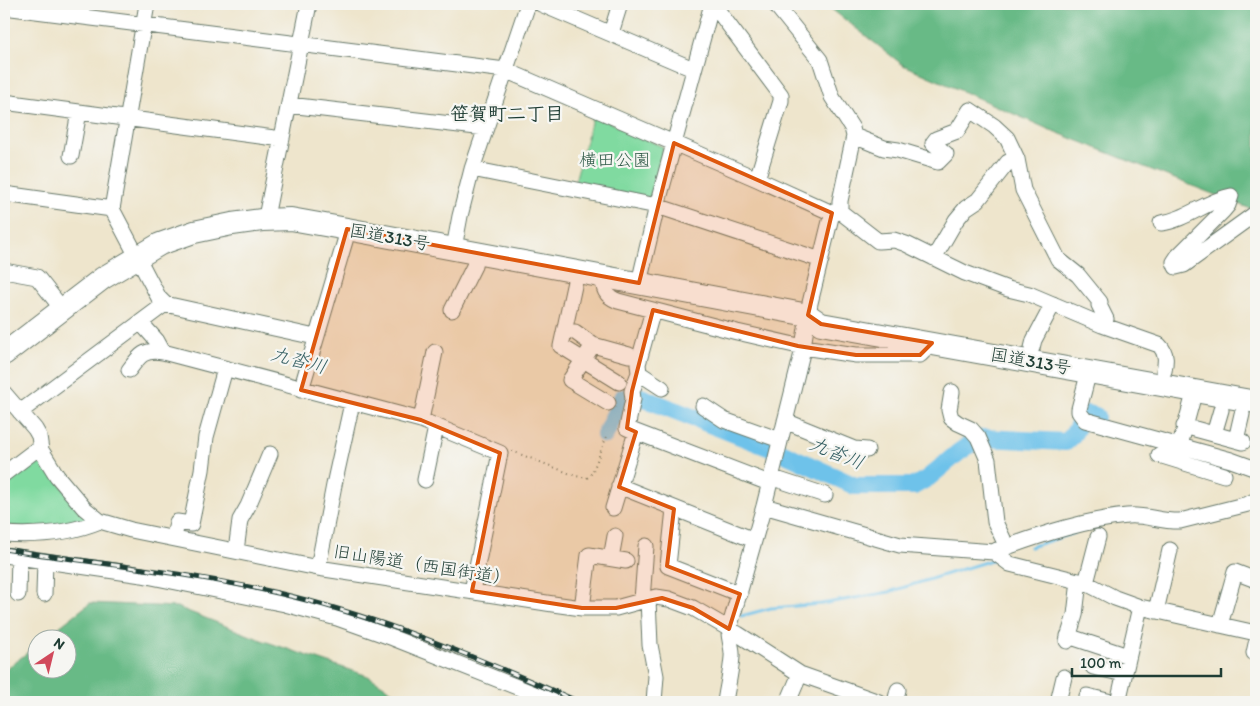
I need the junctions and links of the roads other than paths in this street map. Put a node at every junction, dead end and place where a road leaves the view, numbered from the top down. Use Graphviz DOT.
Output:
graph roads {
  1 [pos="147,4"];
  2 [pos="309,4"];
  3 [pos="528,4"];
  4 [pos="541,4"];
  5 [pos="620,4"];
  6 [pos="712,4"];
  7 [pos="775,4"];
  8 [pos="4,7"];
  9 [pos="144,25"];
  10 [pos="611,33"];
  11 [pos="301,44"];
  12 [pos="693,69"];
  13 [pos="505,70"];
  14 [pos="4,102"];
  15 [pos="289,105"];
  16 [pos="79,112"];
  17 [pos="128,119"];
  18 [pos="485,128"];
  19 [pos="854,136"];
  20 [pos="282,139"];
  21 [pos="674,143"];
  22 [pos="71,156"];
  23 [pos="1017,159"];
  24 [pos="472,169"];
  25 [pos="758,179"];
  26 [pos="4,194"];
  27 [pos="657,206"];
  28 [pos="112,208"];
  29 [pos="835,212"];
  30 [pos="1256,213"];
  31 [pos="262,220"];
  32 [pos="1161,223"];
  33 [pos="347,229"];
  34 [pos="454,248"];
  35 [pos="477,252"];
  36 [pos="138,256"];
  37 [pos="934,258"];
  38 [pos="821,260"];
  39 [pos="4,271"];
  40 [pos="577,272"];
  41 [pos="603,276"];
  42 [pos="640,283"];
  43 [pos="165,304"];
  44 [pos="1053,304"];
  45 [pos="63,310"];
  46 [pos="452,310"];
  47 [pos="653,310"];
  48 [pos="808,315"];
  49 [pos="141,323"];
  50 [pos="1102,325"];
  51 [pos="576,332"];
  52 [pos="315,338"];
  53 [pos="932,343"];
  54 [pos="593,345"];
  55 [pos="803,347"];
  56 [pos="1032,348"];
  57 [pos="163,352"];
  58 [pos="436,352"];
  59 [pos="4,354"];
  60 [pos="629,355"];
  61 [pos="582,360"];
  62 [pos="225,369"];
  63 [pos="129,370"];
  64 [pos="1089,371"];
  65 [pos="1164,372"];
  66 [pos="639,373"];
  67 [pos="619,382"];
  68 [pos="302,385"];
  69 [pos="662,388"];
  70 [pos="1256,389"];
  71 [pos="1195,390"];
  72 [pos="952,392"];
  73 [pos="4,393"];
  74 [pos="352,403"];
  75 [pos="608,403"];
  76 [pos="703,406"];
  77 [pos="1249,408"];
  78 [pos="1221,410"];
  79 [pos="20,412"];
  80 [pos="421,420"];
  81 [pos="785,421"];
  82 [pos="436,426"];
  83 [pos="1184,426"];
  84 [pos="636,432"];
  85 [pos="1214,434"];
  86 [pos="1179,445"];
  87 [pos="778,448"];
  88 [pos="41,450"];
  89 [pos="868,450"];
  90 [pos="270,454"];
  91 [pos="1159,455"];
  92 [pos="1176,460"];
  93 [pos="1256,469"];
  94 [pos="4,474"];
  95 [pos="1224,475"];
  96 [pos="425,480"];
  97 [pos="770,480"];
  98 [pos="619,486"];
  99 [pos="825,495"];
  100 [pos="1256,500"];
  101 [pos="764,506"];
  102 [pos="613,508"];
  103 [pos="674,509"];
  104 [pos="100,521"];
  105 [pos="4,534"];
  106 [pos="615,536"];
  107 [pos="1098,537"];
  108 [pos="174,538"];
  109 [pos="754,540"];
  110 [pos="646,546"];
  111 [pos="1170,550"];
  112 [pos="236,551"];
  113 [pos="1000,553"];
  114 [pos="4,555"];
  115 [pos="19,557"];
  116 [pos="45,561"];
  117 [pos="318,568"];
  118 [pos="1256,580"];
  119 [pos="1082,582"];
  120 [pos="472,591"];
  121 [pos="18,594"];
  122 [pos="44,594"];
  123 [pos="740,594"];
  124 [pos="645,600"];
  125 [pos="1140,607"];
  126 [pos="582,608"];
  127 [pos="1156,611"];
  128 [pos="1220,625"];
  129 [pos="729,629"];
  130 [pos="1256,634"];
  131 [pos="1128,656"];
  132 [pos="1093,667"];
  133 [pos="800,674"];
  134 [pos="1124,674"];
  135 [pos="1064,678"];
  136 [pos="874,696"];
  137 [pos="1087,696"];
  138 [pos="555,702"];
  139 [pos="654,702"];
  140 [pos="725,702"];
  141 [pos="788,702"];
  142 [pos="1058,702"];
  143 [pos="1111,702"];
  144 [pos="1118,702"];
  1 -- 9 [label="street"];
  2 -- 11 [label="street"];
  3 -- 13 [label="street"];
  4 -- 10 [label="street"];
  5 -- 10 [label="street"];
  6 -- 12 [label="street"];
  6 -- 25 [label="street"];
  7 -- 19 [label="street"];
  8 -- 9 [label="street"];
  9 -- 11 [label="street"];
  9 -- 17 [label="street"];
  10 -- 12 [label="street"];
  11 -- 13 [label="street"];
  11 -- 15 [label="street"];
  12 -- 21 [label="street"];
  13 -- 18 [label="street"];
  13 -- 21 [label="street"];
  14 -- 16 [label="street"];
  15 -- 18 [label="street"];
  15 -- 20 [label="street"];
  16 -- 17 [label="street"];
  16 -- 22 [label="street"];
  17 -- 20 [label="street"];
  17 -- 28 [label="street"];
  18 -- 24 [label="street"];
  19 -- 23 [label="street"];
  19 -- 29 [label="street"];
  20 -- 31 [label="street"];
  21 -- 25 [label="street"];
  21 -- 27 [label="street"];
  23 -- 37 [label="street"];
  23 -- 50 [label="street"];
  24 -- 27 [label="street"];
  24 -- 34 [label="street"];
  25 -- 29 [label="street"];
  26 -- 28 [label="street"];
  27 -- 38 [label="street"];
  27 -- 42 [label="street"];
  28 -- 36 [label="street"];
  29 -- 37 [label="street"];
  29 -- 38 [label="street"];
  30 -- 32 [label="street"];
  31 -- 33 [label="highway, 国道313号"];
  31 -- 36 [label="highway, 国道313号"];
  33 -- 34 [label="highway, 国道313号"];
  33 -- 52 [label="street"];
  34 -- 35 [label="highway, 国道313号"];
  35 -- 40 [label="highway, 国道313号"];
  35 -- 46 [label="street"];
  36 -- 43 [label="street"];
  36 -- 45 [label="highway, 国道313号"];
  37 -- 44 [label="street"];
  38 -- 48 [label="street"];
  39 -- 45 [label="street"];
  40 -- 41 [label="highway, 国道313号"];
  40 -- 61 [label="street"];
  41 -- 42 [label="highway, 国道313号"];
  41 -- 47 [label="street"];
  42 -- 48 [label="highway, 国道313号"];
  43 -- 49 [label="street"];
  43 -- 52 [label="street"];
  44 -- 50 [label="street"];
  44 -- 56 [label="street"];
  45 -- 59 [label="highway, 国道313号"];
  47 -- 55 [label="street"];
  47 -- 66 [label="street"];
  48 -- 53 [label="highway, 国道313号"];
  48 -- 55 [label="street"];
  48 -- 56 [label="highway, 国道313号"];
  49 -- 57 [label="street"];
  49 -- 79 [label="street"];
  50 -- 65 [label="street"];
  51 -- 54 [label="street"];
  52 -- 68 [label="street"];
  53 -- 55 [label="street"];
  53 -- 64 [label="highway, 国道313号"];
  54 -- 60 [label="street"];
  54 -- 61 [label="street"];
  55 -- 81 [label="street"];
  56 -- 65 [label="highway, 国道313号"];
  57 -- 62 [label="street"];
  57 -- 63 [label="street"];
  58 -- 80 [label="street"];
  61 -- 67 [label="street"];
  61 -- 75 [label="street"];
  62 -- 68 [label="street"];
  62 -- 108 [label="street"];
  64 -- 71 [label="highway, 国道313号"];
  64 -- 86 [label="street"];
  65 -- 70 [label="highway, 国道313号"];
  66 -- 69 [label="street"];
  66 -- 84 [label="street"];
  68 -- 74 [label="street"];
  71 -- 77 [label="highway, 国道313号"];
  71 -- 83 [label="street"];
  72 -- 113 [label="street"];
  73 -- 79 [label="street, 旧山陽道（西国街道）"];
  74 -- 80 [label="street"];
  74 -- 117 [label="street"];
  76 -- 87 [label="street"];
  77 -- 85 [label="street"];
  78 -- 85 [label="street"];
  79 -- 88 [label="street, 旧山陽道（西国街道）"];
  80 -- 82 [label="street"];
  81 -- 87 [label="street"];
  81 -- 89 [label="street"];
  82 -- 96 [label="street"];
  82 -- 120 [label="street"];
  83 -- 85 [label="street"];
  83 -- 86 [label="street"];
  84 -- 97 [label="street"];
  84 -- 98 [label="street"];
  86 -- 92 [label="street"];
  86 -- 93 [label="street"];
  87 -- 97 [label="street"];
  88 -- 94 [label="street"];
  88 -- 104 [label="street, 旧山陽道（西国街道）"];
  90 -- 112 [label="street"];
  91 -- 92 [label="street"];
  92 -- 95 [label="street"];
  97 -- 99 [label="street"];
  97 -- 101 [label="street"];
  98 -- 102 [label="street"];
  98 -- 103 [label="street"];
  100 -- 113 [label="street"];
  101 -- 109 [label="street"];
  101 -- 113 [label="street"];
  103 -- 109 [label="street"];
  103 -- 123 [label="street"];
  104 -- 105 [label="street"];
  104 -- 108 [label="street, 旧山陽道（西国街道）"];
  106 -- 126 [label="street"];
  107 -- 119 [label="street"];
  108 -- 112 [label="street, 旧山陽道（西国街道）"];
  109 -- 123 [label="street"];
  110 -- 124 [label="street"];
  111 -- 127 [label="street"];
  112 -- 117 [label="street, 旧山陽道（西国街道）"];
  113 -- 119 [label="street"];
  114 -- 115 [label="street"];
  115 -- 116 [label="street"];
  115 -- 121 [label="street"];
  116 -- 122 [label="street"];
  116 -- 138 [label="street"];
  117 -- 120 [label="street, 旧山陽道（西国街道）"];
  118 -- 128 [label="street"];
  119 -- 125 [label="street"];
  119 -- 131 [label="street"];
  120 -- 126 [label="street, 旧山陽道（西国街道）"];
  123 -- 129 [label="street"];
  124 -- 126 [label="street, 旧山陽道（西国街道）"];
  124 -- 129 [label="street, 旧山陽道（西国街道）"];
  124 -- 139 [label="street"];
  125 -- 127 [label="street"];
  125 -- 131 [label="street"];
  127 -- 128 [label="street"];
  128 -- 130 [label="street"];
  129 -- 133 [label="street, 旧山陽道（西国街道）"];
  129 -- 140 [label="street"];
  131 -- 134 [label="street"];
  132 -- 134 [label="street"];
  133 -- 136 [label="street, 旧山陽道（西国街道）"];
  133 -- 141 [label="street"];
  134 -- 144 [label="street"];
  135 -- 142 [label="street"];
  137 -- 143 [label="street"];
}
